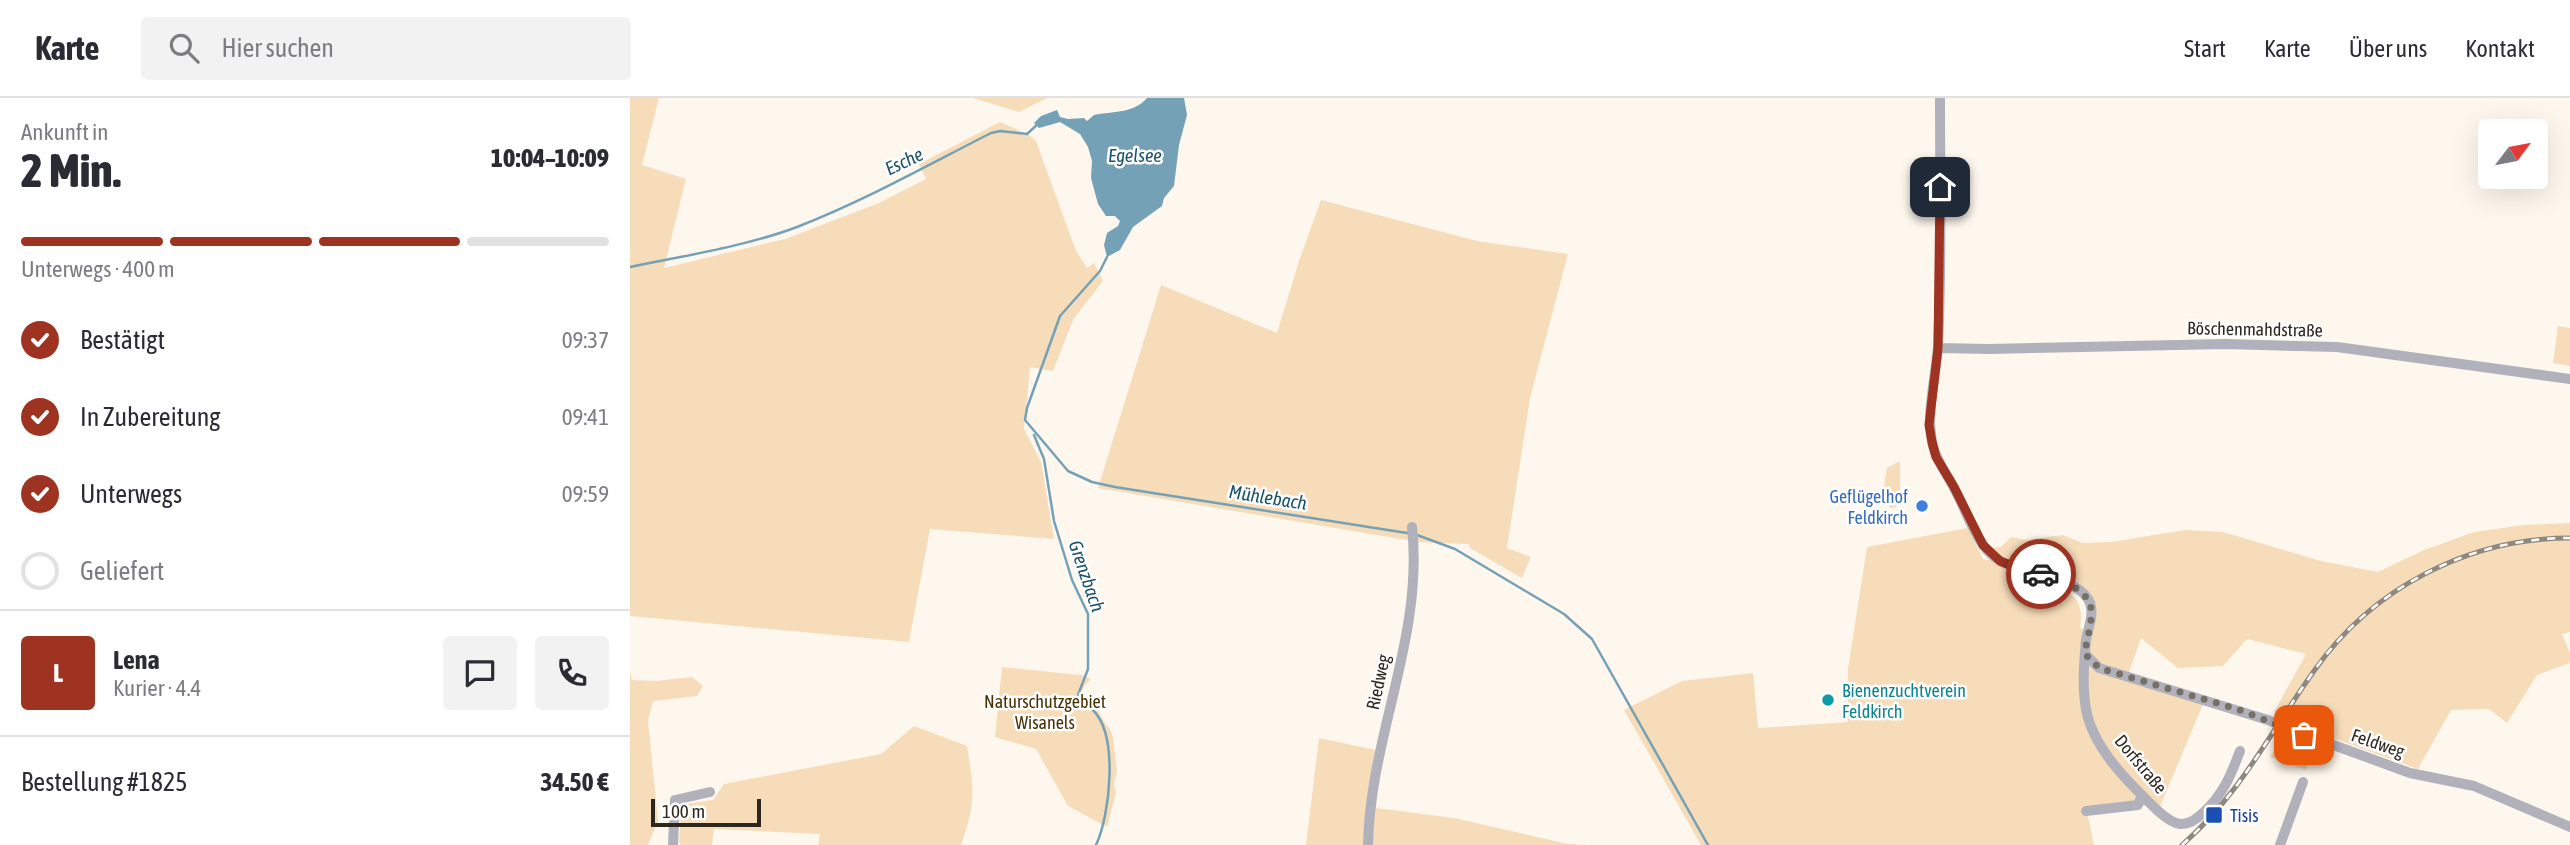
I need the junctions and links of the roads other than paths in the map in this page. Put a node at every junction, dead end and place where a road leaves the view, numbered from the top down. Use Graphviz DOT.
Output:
graph roads {
  1 [pos="1940,98"];
  2 [pos="1938,348"];
  3 [pos="2570,379"];
  4 [pos="1412,532"];
  5 [pos="2085,654"];
  6 [pos="2094,664"];
  7 [pos="2084,672"];
  8 [pos="2240,751"];
  9 [pos="2303,782"];
  10 [pos="710,792"];
  11 [pos="2142,795"];
  12 [pos="2086,811"];
  13 [pos="2570,827"];
  14 [pos="673,845"];
  15 [pos="1368,845"];
  16 [pos="2280,845"];
  1 -- 2 [label="street"];
  2 -- 3 [label="street, Böschenmahdstraße"];
  2 -- 5 [label="street, Dorfstraße"];
  4 -- 15 [label="street, Riedweg"];
  5 -- 6 [label="street, Feldweg"];
  5 -- 7 [label="street, Dorfstraße"];
  6 -- 7 [label="street"];
  6 -- 13 [label="street, Feldweg, bridge"];
  7 -- 11 [label="street, Dorfstraße"];
  8 -- 11 [label="street, Dorfstraße"];
  9 -- 16 [label="street"];
  10 -- 14 [label="street"];
  11 -- 12 [label="street"];
}
